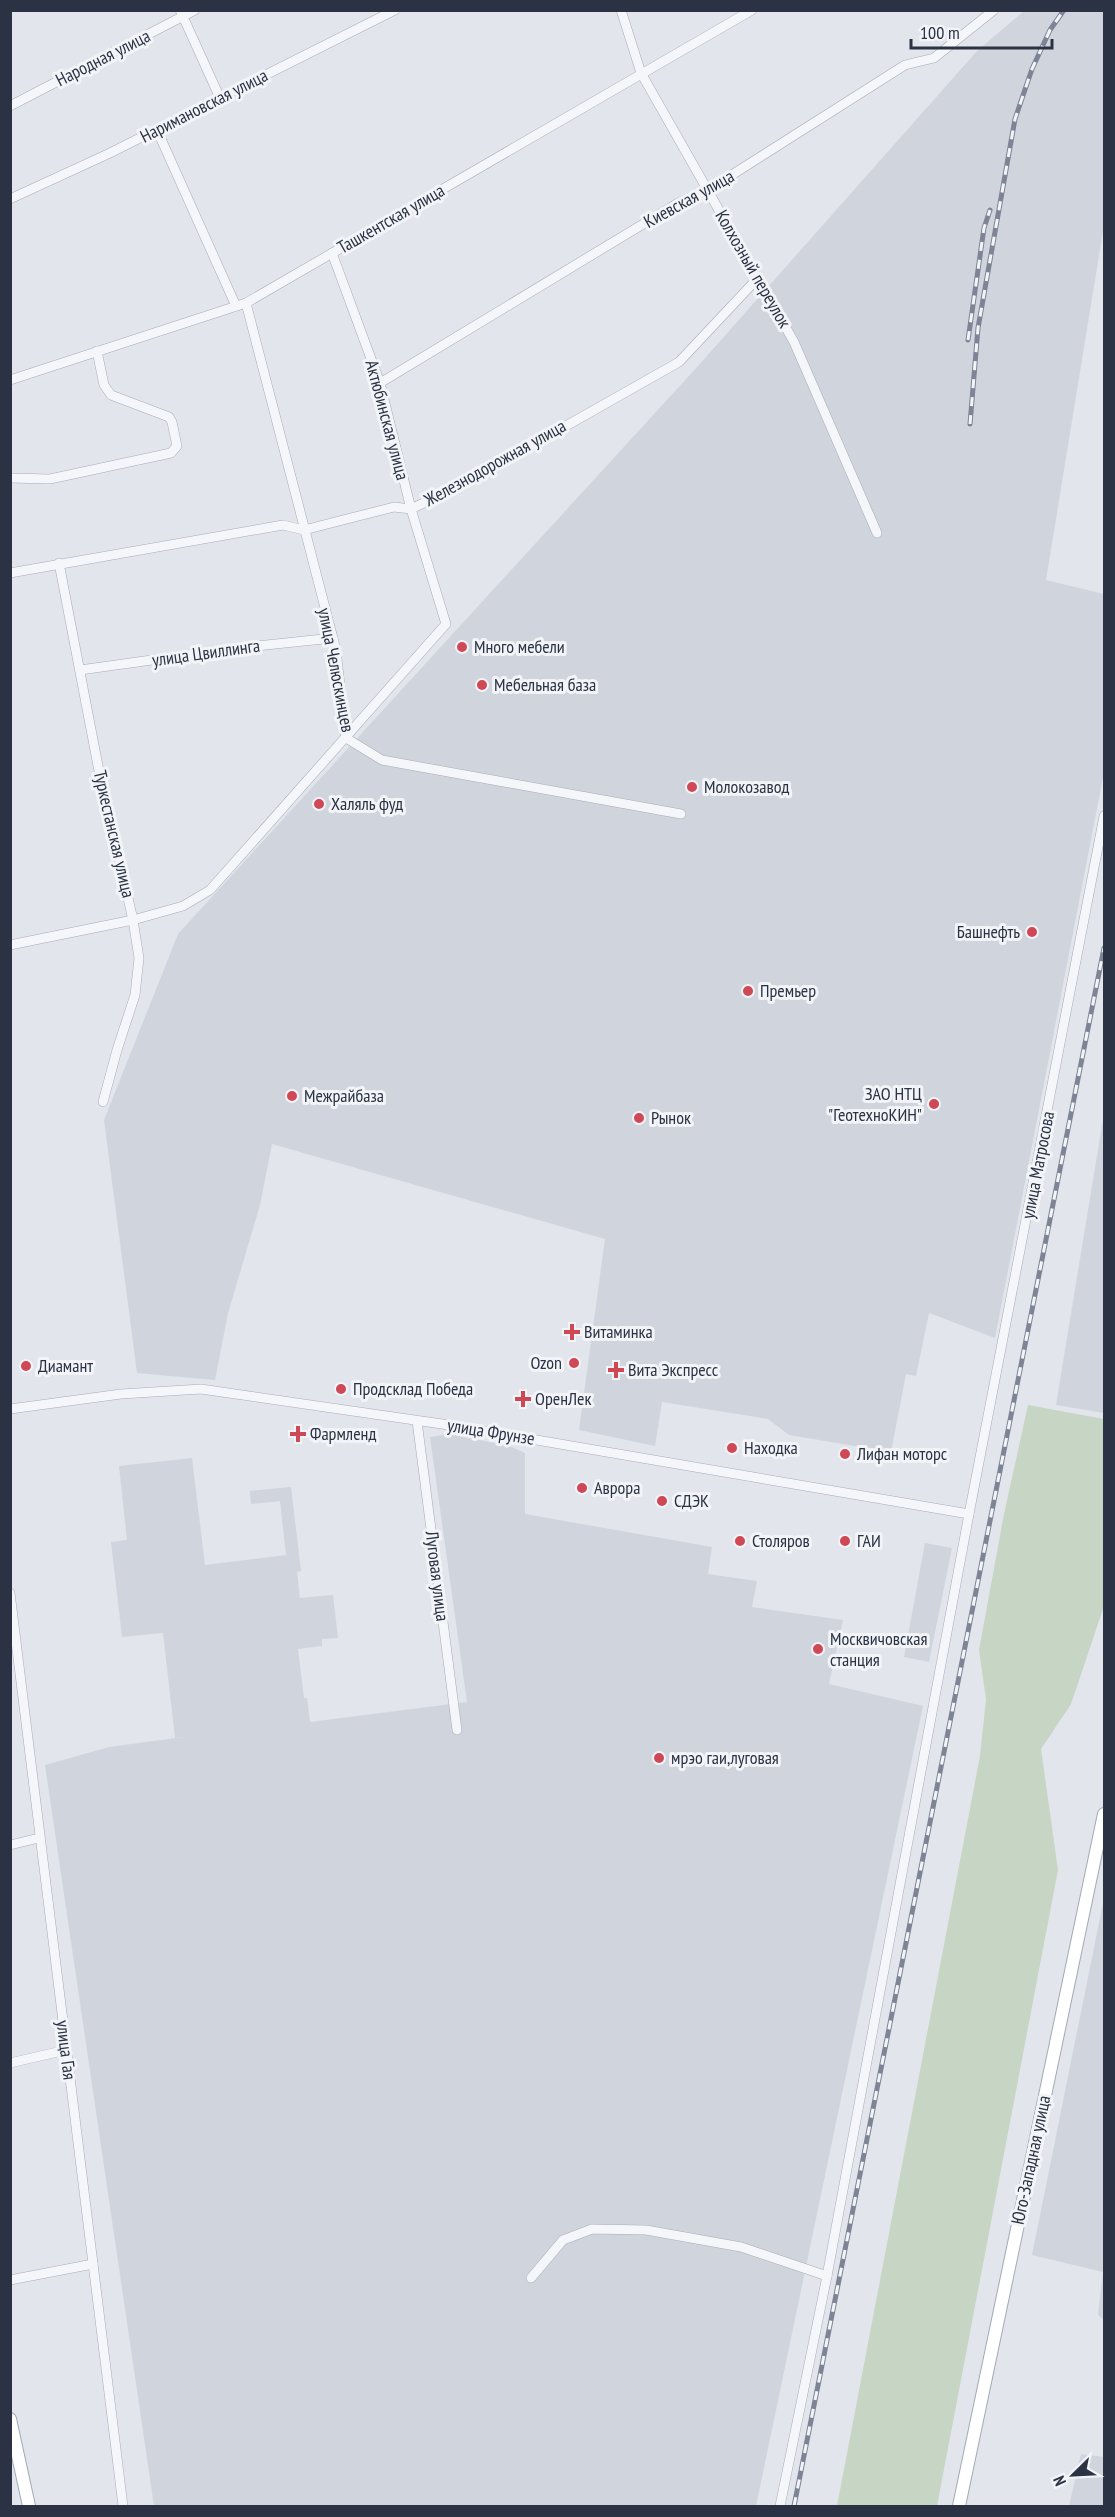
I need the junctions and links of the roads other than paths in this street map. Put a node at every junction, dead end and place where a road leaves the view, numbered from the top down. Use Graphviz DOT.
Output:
graph roads {
  1 [pos="195,10"];
  2 [pos="395,10"];
  3 [pos="621,10"];
  4 [pos="752,10"];
  5 [pos="994,10"];
  6 [pos="182,14"];
  7 [pos="641,73"];
  8 [pos="220,98"];
  9 [pos="10,106"];
  10 [pos="157,130"];
  11 [pos="708,190"];
  12 [pos="10,199"];
  13 [pos="332,253"];
  14 [pos="757,279"];
  15 [pos="246,303"];
  16 [pos="236,306"];
  17 [pos="97,351"];
  18 [pos="10,380"];
  19 [pos="380,383"];
  20 [pos="10,478"];
  21 [pos="411,509"];
  22 [pos="304,530"];
  23 [pos="877,533"];
  24 [pos="59,563"];
  25 [pos="10,573"];
  26 [pos="333,638"];
  27 [pos="80,670"];
  28 [pos="346,738"];
  29 [pos="681,814"];
  30 [pos="1104,816"];
  31 [pos="133,920"];
  32 [pos="10,945"];
  33 [pos="103,1102"];
  34 [pos="10,1409"];
  35 [pos="417,1421"];
  36 [pos="969,1514"];
  37 [pos="10,1593"];
  38 [pos="13,1633"];
  39 [pos="457,1730"];
  40 [pos="1104,1814"];
  41 [pos="39,1838"];
  42 [pos="10,1845"];
  43 [pos="66,2050"];
  44 [pos="10,2063"];
  45 [pos="93,2264"];
  46 [pos="827,2276"];
  47 [pos="531,2277"];
  48 [pos="10,2280"];
  49 [pos="10,2419"];
  50 [pos="29,2506"];
  51 [pos="123,2506"];
  52 [pos="780,2506"];
  53 [pos="959,2506"];
  1 -- 6 [label="street, Народная улица"];
  2 -- 8 [label="street, Наримановская улица"];
  3 -- 7 [label="street, Колхозный переулок"];
  4 -- 7 [label="street, Ташкентская улица"];
  5 -- 11 [label="street, Киевская улица"];
  6 -- 8 [label="street"];
  6 -- 9 [label="street, Народная улица"];
  7 -- 11 [label="street, Колхозный переулок"];
  7 -- 13 [label="street, Ташкентская улица"];
  8 -- 10 [label="street, Наримановская улица"];
  10 -- 12 [label="street, Наримановская улица"];
  10 -- 16 [label="street"];
  11 -- 14 [label="street, Колхозный переулок"];
  11 -- 19 [label="street, Киевская улица"];
  13 -- 15 [label="street, Ташкентская улица"];
  13 -- 19 [label="street, Актюбинская улица"];
  14 -- 21 [label="street, Железнодорожная улица"];
  14 -- 23 [label="street, Колхозный переулок"];
  15 -- 16 [label="street, Ташкентская улица"];
  15 -- 22 [label="street, улица Челюскинцев"];
  16 -- 17 [label="street, Ташкентская улица"];
  17 -- 18 [label="street, Ташкентская улица"];
  17 -- 20 [label="street"];
  19 -- 21 [label="street, Актюбинская улица"];
  21 -- 22 [label="street, Железнодорожная улица"];
  21 -- 28 [label="street, Актюбинская улица"];
  22 -- 24 [label="street, Железнодорожная улица"];
  22 -- 26 [label="street, улица Челюскинцев"];
  24 -- 25 [label="street, Железнодорожная улица"];
  24 -- 27 [label="street, Туркестанская улица"];
  26 -- 27 [label="street, улица Цвиллинга"];
  26 -- 28 [label="street, улица Челюскинцев"];
  27 -- 31 [label="street, Туркестанская улица"];
  28 -- 29 [label="street, улица Челюскинцев"];
  28 -- 31 [label="street"];
  30 -- 36 [label="street, улица Матросова"];
  31 -- 32 [label="street"];
  31 -- 33 [label="street, Туркестанская улица"];
  34 -- 35 [label="street, улица Фрунзе"];
  35 -- 36 [label="street, улица Фрунзе"];
  35 -- 39 [label="street, Луговая улица"];
  36 -- 46 [label="street, улица Матросова"];
  37 -- 38 [label="street, улица Гая"];
  38 -- 41 [label="street, улица Гая"];
  40 -- 53 [label="main road, Юго-Западная улица"];
  41 -- 42 [label="street"];
  41 -- 43 [label="street, улица Гая"];
  43 -- 44 [label="street"];
  43 -- 45 [label="street, улица Гая"];
  45 -- 48 [label="street"];
  45 -- 51 [label="street, улица Гая"];
  46 -- 47 [label="street"];
  46 -- 52 [label="street, улица Матросова"];
  49 -- 50 [label="main road"];
}
